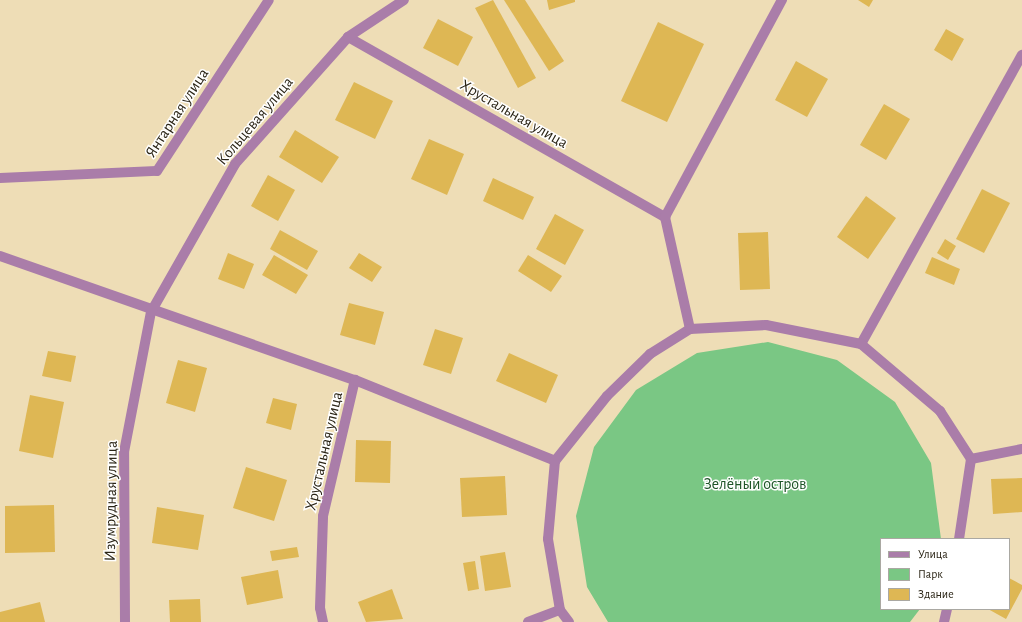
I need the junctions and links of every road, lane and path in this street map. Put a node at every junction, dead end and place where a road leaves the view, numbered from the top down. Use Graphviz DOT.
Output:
graph roads {
  1 [pos="269,0"];
  2 [pos="404,0"];
  3 [pos="782,0"];
  4 [pos="348,37"];
  5 [pos="1022,54"];
  6 [pos="0,178"];
  7 [pos="665,217"];
  8 [pos="0,256"];
  9 [pos="151,312"];
  10 [pos="690,329"];
  11 [pos="861,344"];
  12 [pos="356,380"];
  13 [pos="1022,449"];
  14 [pos="971,459"];
  15 [pos="555,461"];
  16 [pos="959,538"];
  17 [pos="560,610"];
  18 [pos="946,610"];
  19 [pos="125,622"];
  20 [pos="324,622"];
  21 [pos="528,622"];
  22 [pos="569,622"];
  23 [pos="944,622"];
  1 -- 6 [label="street, Янтарная улица"];
  2 -- 4 [label="street, Кольцевая улица"];
  3 -- 7 [label="street"];
  4 -- 7 [label="street, Хрустальная улица"];
  4 -- 9 [label="street, Кольцевая улица"];
  5 -- 11 [label="street"];
  7 -- 10 [label="street"];
  8 -- 9 [label="street"];
  9 -- 12 [label="street"];
  9 -- 19 [label="street, Изумрудная улица"];
  10 -- 11 [label="street"];
  10 -- 15 [label="street"];
  11 -- 14 [label="street"];
  12 -- 15 [label="street, Хрустальная улица"];
  12 -- 20 [label="street, Хрустальная улица"];
  13 -- 14 [label="street"];
  14 -- 16 [label="street"];
  15 -- 17 [label="street"];
  17 -- 21 [label="street"];
  17 -- 22 [label="street"];
  18 -- 23 [label="street"];
}
